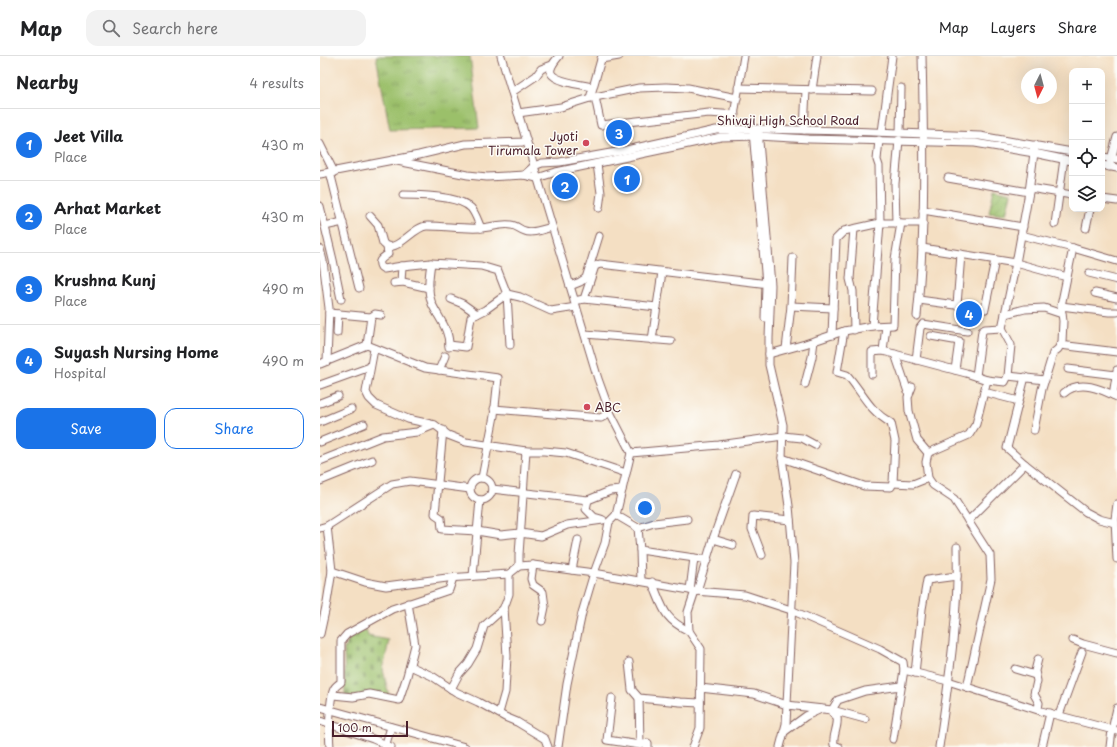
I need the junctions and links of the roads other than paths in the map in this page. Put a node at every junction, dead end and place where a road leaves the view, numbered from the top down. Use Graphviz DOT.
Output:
graph roads {
  1 [pos="501,56"];
  2 [pos="619,56"];
  3 [pos="742,56"];
  4 [pos="817,56"];
  5 [pos="892,56"];
  6 [pos="922,56"];
  7 [pos="557,57"];
  8 [pos="601,57"];
  9 [pos="552,65"];
  10 [pos="593,87"];
  11 [pos="738,88"];
  12 [pos="901,88"];
  13 [pos="809,90"];
  14 [pos="872,91"];
  15 [pos="512,92"];
  16 [pos="592,98"];
  17 [pos="737,98"];
  18 [pos="518,113"];
  19 [pos="734,115"];
  20 [pos="804,130"];
  21 [pos="755,132"];
  22 [pos="882,132"];
  23 [pos="733,133"];
  24 [pos="900,137"];
  25 [pos="924,137"];
  26 [pos="1117,137"];
  27 [pos="879,140"];
  28 [pos="526,142"];
  29 [pos="320,144"];
  30 [pos="1034,149"];
  31 [pos="1069,152"];
  32 [pos="1114,158"];
  33 [pos="392,160"];
  34 [pos="1068,160"];
  35 [pos="597,164"];
  36 [pos="534,166"];
  37 [pos="1105,166"];
  38 [pos="1117,168"];
  39 [pos="332,172"];
  40 [pos="320,174"];
  41 [pos="524,175"];
  42 [pos="537,178"];
  43 [pos="948,178"];
  44 [pos="1030,190"];
  45 [pos="1059,193"];
  46 [pos="403,195"];
  47 [pos="1069,195"];
  48 [pos="1105,199"];
  49 [pos="1117,201"];
  50 [pos="320,206"];
  51 [pos="599,208"];
  52 [pos="923,210"];
  53 [pos="1089,212"];
  54 [pos="370,216"];
  55 [pos="343,222"];
  56 [pos="880,223"];
  57 [pos="899,223"];
  58 [pos="923,223"];
  59 [pos="1055,224"];
  60 [pos="325,226"];
  61 [pos="552,227"];
  62 [pos="1023,227"];
  63 [pos="481,228"];
  64 [pos="1086,228"];
  65 [pos="854,229"];
  66 [pos="1021,235"];
  67 [pos="599,236"];
  68 [pos="387,247"];
  69 [pos="922,248"];
  70 [pos="1073,248"];
  71 [pos="320,249"];
  72 [pos="961,254"];
  73 [pos="793,258"];
  74 [pos="333,260"];
  75 [pos="995,260"];
  76 [pos="321,261"];
  77 [pos="1117,261"];
  78 [pos="430,263"];
  79 [pos="1016,263"];
  80 [pos="402,266"];
  81 [pos="662,272"];
  82 [pos="1089,273"];
  83 [pos="1067,277"];
  84 [pos="1117,280"];
  85 [pos="768,284"];
  86 [pos="570,286"];
  87 [pos="359,288"];
  88 [pos="429,288"];
  89 [pos="1095,293"];
  90 [pos="506,294"];
  91 [pos="1117,298"];
  92 [pos="340,299"];
  93 [pos="584,299"];
  94 [pos="451,300"];
  95 [pos="919,300"];
  96 [pos="575,304"];
  97 [pos="957,305"];
  98 [pos="791,306"];
  99 [pos="1061,306"];
  100 [pos="657,307"];
  101 [pos="329,308"];
  102 [pos="833,308"];
  103 [pos="1117,312"];
  104 [pos="338,314"];
  105 [pos="477,314"];
  106 [pos="1006,314"];
  107 [pos="1062,314"];
  108 [pos="381,316"];
  109 [pos="917,316"];
  110 [pos="371,317"];
  111 [pos="872,326"];
  112 [pos="886,326"];
  113 [pos="1002,328"];
  114 [pos="854,330"];
  115 [pos="844,331"];
  116 [pos="967,331"];
  117 [pos="337,333"];
  118 [pos="584,334"];
  119 [pos="832,335"];
  120 [pos="930,336"];
  121 [pos="652,340"];
  122 [pos="814,341"];
  123 [pos="671,342"];
  124 [pos="367,345"];
  125 [pos="510,345"];
  126 [pos="1060,345"];
  127 [pos="374,349"];
  128 [pos="786,349"];
  129 [pos="884,351"];
  130 [pos="1117,352"];
  131 [pos="769,354"];
  132 [pos="895,354"];
  133 [pos="444,356"];
  134 [pos="916,360"];
  135 [pos="323,362"];
  136 [pos="370,367"];
  137 [pos="1068,369"];
  138 [pos="439,370"];
  139 [pos="955,370"];
  140 [pos="1117,373"];
  141 [pos="872,374"];
  142 [pos="976,376"];
  143 [pos="1008,376"];
  144 [pos="1025,377"];
  145 [pos="987,380"];
  146 [pos="1045,380"];
  147 [pos="806,384"];
  148 [pos="320,385"];
  149 [pos="912,387"];
  150 [pos="984,392"];
  151 [pos="1064,393"];
  152 [pos="909,395"];
  153 [pos="338,396"];
  154 [pos="1115,396"];
  155 [pos="1019,401"];
  156 [pos="320,403"];
  157 [pos="351,409"];
  158 [pos="494,410"];
  159 [pos="610,412"];
  160 [pos="320,422"];
  161 [pos="364,424"];
  162 [pos="435,425"];
  163 [pos="443,430"];
  164 [pos="1034,430"];
  165 [pos="782,436"];
  166 [pos="320,442"];
  167 [pos="488,445"];
  168 [pos="815,446"];
  169 [pos="526,452"];
  170 [pos="631,453"];
  171 [pos="928,453"];
  172 [pos="782,458"];
  173 [pos="372,460"];
  174 [pos="320,462"];
  175 [pos="1025,464"];
  176 [pos="626,473"];
  177 [pos="736,474"];
  178 [pos="482,478"];
  179 [pos="928,478"];
  180 [pos="320,481"];
  181 [pos="893,483"];
  182 [pos="438,485"];
  183 [pos="470,489"];
  184 [pos="492,489"];
  185 [pos="622,490"];
  186 [pos="523,493"];
  187 [pos="480,500"];
  188 [pos="588,500"];
  189 [pos="1117,504"];
  190 [pos="616,515"];
  191 [pos="687,519"];
  192 [pos="790,520"];
  193 [pos="606,521"];
  194 [pos="1115,523"];
  195 [pos="970,524"];
  196 [pos="323,527"];
  197 [pos="638,528"];
  198 [pos="477,531"];
  199 [pos="520,533"];
  200 [pos="713,538"];
  201 [pos="578,540"];
  202 [pos="733,545"];
  203 [pos="957,547"];
  204 [pos="640,550"];
  205 [pos="762,555"];
  206 [pos="694,558"];
  207 [pos="1117,558"];
  208 [pos="708,560"];
  209 [pos="533,565"];
  210 [pos="520,566"];
  211 [pos="572,570"];
  212 [pos="332,571"];
  213 [pos="594,573"];
  214 [pos="509,574"];
  215 [pos="473,576"];
  216 [pos="958,576"];
  217 [pos="452,578"];
  218 [pos="641,581"];
  219 [pos="652,582"];
  220 [pos="694,590"];
  221 [pos="408,604"];
  222 [pos="504,607"];
  223 [pos="791,610"];
  224 [pos="542,621"];
  225 [pos="689,631"];
  226 [pos="320,634"];
  227 [pos="1073,640"];
  228 [pos="1082,652"];
  229 [pos="1117,653"];
  230 [pos="1038,659"];
  231 [pos="629,662"];
  232 [pos="410,666"];
  233 [pos="1015,669"];
  234 [pos="904,670"];
  235 [pos="915,673"];
  236 [pos="1035,675"];
  237 [pos="948,681"];
  238 [pos="901,686"];
  239 [pos="966,687"];
  240 [pos="700,688"];
  241 [pos="451,689"];
  242 [pos="333,695"];
  243 [pos="612,698"];
  244 [pos="639,698"];
  245 [pos="700,702"];
  246 [pos="787,705"];
  247 [pos="320,707"];
  248 [pos="1117,708"];
  249 [pos="822,709"];
  250 [pos="330,710"];
  251 [pos="832,710"];
  252 [pos="1038,710"];
  253 [pos="500,713"];
  254 [pos="1050,713"];
  255 [pos="1059,715"];
  256 [pos="865,719"];
  257 [pos="320,721"];
  258 [pos="329,724"];
  259 [pos="391,727"];
  260 [pos="1114,731"];
  261 [pos="784,732"];
  262 [pos="893,739"];
  263 [pos="640,745"];
  264 [pos="387,746"];
  265 [pos="330,747"];
  266 [pos="465,747"];
  267 [pos="548,747"];
  268 [pos="558,747"];
  269 [pos="648,747"];
  270 [pos="693,747"];
  271 [pos="780,747"];
  272 [pos="839,747"];
  273 [pos="939,747"];
  274 [pos="1042,747"];
  275 [pos="1110,747"];
  1 -- 15 [label="street"];
  2 -- 8 [label="street"];
  3 -- 11 [label="street"];
  4 -- 13 [label="street"];
  5 -- 22 [label="street"];
  6 -- 25 [label="street"];
  7 -- 9 [label="street"];
  8 -- 10 [label="street"];
  9 -- 10 [label="street"];
  9 -- 15 [label="street"];
  10 -- 16 [label="street"];
  11 -- 13 [label="street"];
  11 -- 17 [label="street"];
  12 -- 24 [label="street"];
  13 -- 14 [label="street"];
  13 -- 20 [label="street"];
  15 -- 18 [label="street"];
  16 -- 17 [label="street"];
  16 -- 18 [label="street"];
  16 -- 19 [label="street"];
  17 -- 19 [label="street"];
  18 -- 28 [label="street"];
  19 -- 23 [label="street"];
  20 -- 21 [label="street, Shivaji High School Road"];
  20 -- 22 [label="street, Shivaji High School Road"];
  21 -- 23 [label="street, Shivaji High School Road"];
  21 -- 27 [label="street, Shivaji High School Road"];
  21 -- 85 [label="street"];
  22 -- 24 [label="street, Shivaji High School Road"];
  23 -- 35 [label="street, Shivaji High School Road"];
  23 -- 36 [label="street, Shivaji High School Road"];
  24 -- 25 [label="street, Shivaji High School Road"];
  24 -- 27 [label="street, Shivaji High School Road"];
  24 -- 57 [label="street"];
  25 -- 30 [label="street, Shivaji High School Road"];
  25 -- 52 [label="street"];
  26 -- 32 [label="street"];
  27 -- 56 [label="street"];
  28 -- 33 [label="street"];
  28 -- 36 [label="street"];
  29 -- 39 [label="street"];
  30 -- 31 [label="street, Shivaji High School Road"];
  30 -- 34 [label="street, Shivaji High School Road"];
  30 -- 44 [label="street"];
  32 -- 37 [label="street"];
  33 -- 39 [label="street"];
  33 -- 41 [label="street"];
  34 -- 45 [label="street"];
  35 -- 42 [label="street, Shivaji High School Road"];
  35 -- 51 [label="street"];
  36 -- 41 [label="street"];
  36 -- 42 [label="street"];
  37 -- 38 [label="street"];
  39 -- 40 [label="street"];
  39 -- 55 [label="street"];
  41 -- 42 [label="street"];
  42 -- 61 [label="street"];
  43 -- 44 [label="street"];
  44 -- 45 [label="street"];
  44 -- 62 [label="street"];
  45 -- 47 [label="street"];
  45 -- 59 [label="street"];
  46 -- 63 [label="street"];
  48 -- 49 [label="street"];
  50 -- 60 [label="street"];
  52 -- 58 [label="street"];
  52 -- 62 [label="street"];
  53 -- 64 [label="street"];
  54 -- 68 [label="street"];
  55 -- 60 [label="street"];
  55 -- 87 [label="street"];
  56 -- 57 [label="street"];
  56 -- 65 [label="street"];
  56 -- 111 [label="street"];
  57 -- 58 [label="street"];
  57 -- 112 [label="street"];
  58 -- 69 [label="street"];
  60 -- 74 [label="street"];
  61 -- 63 [label="street"];
  61 -- 86 [label="street"];
  62 -- 66 [label="street"];
  63 -- 68 [label="street"];
  65 -- 102 [label="street"];
  65 -- 114 [label="street"];
  66 -- 70 [label="street"];
  66 -- 79 [label="street"];
  67 -- 86 [label="street"];
  68 -- 80 [label="street"];
  69 -- 72 [label="street"];
  69 -- 95 [label="street"];
  70 -- 77 [label="street"];
  70 -- 83 [label="street"];
  71 -- 76 [label="street"];
  72 -- 75 [label="street"];
  72 -- 97 [label="street"];
  73 -- 98 [label="street"];
  74 -- 76 [label="street"];
  74 -- 92 [label="street"];
  75 -- 79 [label="street"];
  75 -- 97 [label="street"];
  76 -- 101 [label="street"];
  78 -- 80 [label="street"];
  78 -- 88 [label="street"];
  78 -- 90 [label="street"];
  79 -- 83 [label="street"];
  79 -- 106 [label="street"];
  80 -- 88 [label="street"];
  81 -- 85 [label="street"];
  81 -- 93 [label="street"];
  81 -- 100 [label="street"];
  82 -- 84 [label="street"];
  83 -- 99 [label="street"];
  85 -- 131 [label="street"];
  85 -- 165 [label="street"];
  86 -- 96 [label="street"];
  88 -- 105 [label="street"];
  89 -- 91 [label="street"];
  90 -- 96 [label="street"];
  90 -- 105 [label="street"];
  90 -- 125 [label="street"];
  93 -- 96 [label="street"];
  93 -- 100 [label="street"];
  94 -- 105 [label="street"];
  95 -- 97 [label="street"];
  95 -- 109 [label="street"];
  96 -- 118 [label="street"];
  98 -- 102 [label="street"];
  98 -- 128 [label="street"];
  99 -- 103 [label="street"];
  99 -- 107 [label="street"];
  100 -- 121 [label="street"];
  101 -- 104 [label="street"];
  101 -- 135 [label="street"];
  102 -- 119 [label="street"];
  104 -- 110 [label="street"];
  104 -- 117 [label="street"];
  106 -- 107 [label="street"];
  106 -- 113 [label="street"];
  107 -- 126 [label="street"];
  108 -- 110 [label="street"];
  110 -- 124 [label="street"];
  111 -- 112 [label="street"];
  111 -- 114 [label="street"];
  112 -- 129 [label="street"];
  113 -- 142 [label="street"];
  113 -- 143 [label="street"];
  114 -- 115 [label="street"];
  115 -- 119 [label="street"];
  115 -- 181 [label="street"];
  116 -- 134 [label="street"];
  118 -- 121 [label="street"];
  118 -- 159 [label="street"];
  119 -- 122 [label="street"];
  120 -- 139 [label="street"];
  121 -- 123 [label="street"];
  122 -- 128 [label="street"];
  122 -- 147 [label="street"];
  124 -- 127 [label="street"];
  124 -- 135 [label="street"];
  126 -- 130 [label="street"];
  126 -- 146 [label="street"];
  127 -- 136 [label="street"];
  127 -- 138 [label="street"];
  128 -- 131 [label="street"];
  129 -- 132 [label="street"];
  129 -- 141 [label="street"];
  131 -- 165 [label="street"];
  132 -- 134 [label="street"];
  132 -- 152 [label="street"];
  133 -- 138 [label="street"];
  134 -- 139 [label="street"];
  136 -- 148 [label="street"];
  136 -- 162 [label="street"];
  137 -- 140 [label="street"];
  138 -- 158 [label="street"];
  139 -- 142 [label="street"];
  140 -- 154 [label="street"];
  142 -- 145 [label="street"];
  143 -- 144 [label="street"];
  143 -- 145 [label="street"];
  144 -- 146 [label="street"];
  144 -- 155 [label="street"];
  145 -- 150 [label="street"];
  146 -- 164 [label="street"];
  149 -- 152 [label="street"];
  150 -- 155 [label="street"];
  150 -- 171 [label="street"];
  151 -- 154 [label="street"];
  152 -- 171 [label="street"];
  153 -- 156 [label="street"];
  155 -- 175 [label="street"];
  157 -- 160 [label="street"];
  158 -- 159 [label="street"];
  158 -- 167 [label="street"];
  159 -- 170 [label="street"];
  161 -- 166 [label="street"];
  162 -- 163 [label="street"];
  162 -- 174 [label="street"];
  163 -- 167 [label="street"];
  163 -- 182 [label="street"];
  165 -- 168 [label="street"];
  165 -- 170 [label="street"];
  165 -- 172 [label="street"];
  167 -- 169 [label="street"];
  167 -- 178 [label="street"];
  169 -- 176 [label="street"];
  169 -- 186 [label="street"];
  170 -- 176 [label="street"];
  171 -- 179 [label="street"];
  172 -- 181 [label="street"];
  172 -- 192 [label="street"];
  173 -- 180 [label="street"];
  175 -- 194 [label="street"];
  175 -- 195 [label="street"];
  176 -- 185 [label="street"];
  177 -- 200 [label="street"];
  178 -- 183 [label="street"];
  178 -- 184 [label="street"];
  179 -- 181 [label="street"];
  179 -- 195 [label="street"];
  182 -- 183 [label="street"];
  182 -- 196 [label="street"];
  182 -- 198 [label="street"];
  183 -- 187 [label="street"];
  184 -- 186 [label="street"];
  184 -- 187 [label="street"];
  185 -- 188 [label="street"];
  185 -- 190 [label="street"];
  186 -- 188 [label="street"];
  186 -- 199 [label="street"];
  187 -- 198 [label="street"];
  188 -- 193 [label="street"];
  189 -- 194 [label="street"];
  190 -- 193 [label="street"];
  190 -- 197 [label="street"];
  191 -- 197 [label="street"];
  192 -- 205 [label="street"];
  192 -- 223 [label="street"];
  193 -- 199 [label="street"];
  193 -- 213 [label="street"];
  194 -- 207 [label="street"];
  195 -- 239 [label="street"];
  196 -- 212 [label="street"];
  197 -- 204 [label="street"];
  198 -- 199 [label="street"];
  198 -- 215 [label="street"];
  199 -- 210 [label="street"];
  200 -- 202 [label="street"];
  200 -- 208 [label="street"];
  201 -- 211 [label="street"];
  203 -- 216 [label="street"];
  204 -- 206 [label="street"];
  204 -- 218 [label="street"];
  206 -- 208 [label="street"];
  206 -- 220 [label="street"];
  208 -- 220 [label="street"];
  209 -- 210 [label="street"];
  209 -- 211 [label="street"];
  209 -- 224 [label="street"];
  210 -- 214 [label="street"];
  211 -- 213 [label="street"];
  212 -- 217 [label="street"];
  212 -- 226 [label="street"];
  213 -- 218 [label="street"];
  213 -- 268 [label="street"];
  214 -- 215 [label="street"];
  214 -- 222 [label="street"];
  215 -- 217 [label="street"];
  216 -- 235 [label="street"];
  216 -- 237 [label="street"];
  217 -- 221 [label="street"];
  218 -- 219 [label="street"];
  219 -- 220 [label="street"];
  219 -- 225 [label="street"];
  220 -- 223 [label="street"];
  220 -- 225 [label="street"];
  221 -- 232 [label="street"];
  221 -- 242 [label="street"];
  222 -- 241 [label="street"];
  222 -- 253 [label="street"];
  223 -- 234 [label="street"];
  223 -- 246 [label="street"];
  225 -- 240 [label="street"];
  227 -- 229 [label="street"];
  228 -- 255 [label="street"];
  230 -- 236 [label="street"];
  231 -- 244 [label="street"];
  232 -- 241 [label="street"];
  232 -- 242 [label="street"];
  233 -- 236 [label="street"];
  234 -- 235 [label="street"];
  234 -- 238 [label="street"];
  235 -- 237 [label="street"];
  236 -- 252 [label="street"];
  237 -- 239 [label="street"];
  237 -- 273 [label="street"];
  238 -- 251 [label="street"];
  238 -- 262 [label="street"];
  239 -- 252 [label="street"];
  240 -- 245 [label="street"];
  240 -- 246 [label="street"];
  241 -- 253 [label="street"];
  242 -- 250 [label="street"];
  243 -- 263 [label="street"];
  244 -- 245 [label="street"];
  244 -- 263 [label="street"];
  245 -- 270 [label="street"];
  246 -- 249 [label="street"];
  246 -- 261 [label="street"];
  247 -- 250 [label="street"];
  248 -- 260 [label="street"];
  249 -- 251 [label="street"];
  249 -- 261 [label="street"];
  250 -- 258 [label="street"];
  250 -- 259 [label="street"];
  251 -- 256 [label="street"];
  251 -- 272 [label="street"];
  252 -- 254 [label="street"];
  253 -- 267 [label="street"];
  254 -- 255 [label="street"];
  254 -- 274 [label="street"];
  255 -- 260 [label="street"];
  257 -- 258 [label="street"];
  258 -- 264 [label="street"];
  258 -- 265 [label="street"];
  259 -- 264 [label="street"];
  259 -- 266 [label="street"];
  260 -- 275 [label="street"];
  261 -- 271 [label="street"];
  263 -- 269 [label="street"];
}
